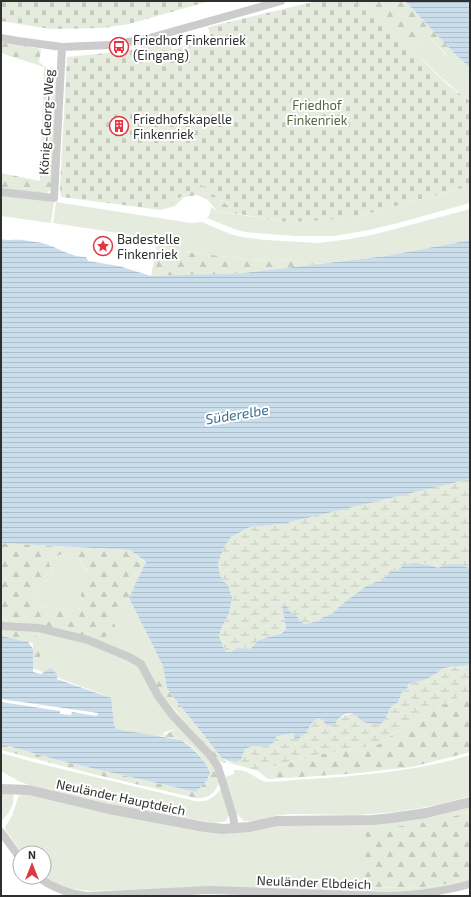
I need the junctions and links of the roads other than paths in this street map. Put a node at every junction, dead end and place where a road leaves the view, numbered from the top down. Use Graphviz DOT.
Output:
graph roads {
  1 [pos="281,1"];
  2 [pos="1,38"];
  3 [pos="62,47"];
  4 [pos="1,192"];
  5 [pos="1,626"];
  6 [pos="1,789"];
  7 [pos="470,802"];
  8 [pos="235,829"];
  9 [pos="1,832"];
  10 [pos="12,847"];
  11 [pos="470,884"];
  12 [pos="51,885"];
  13 [pos="383,896"];
  14 [pos="386,896"];
  1 -- 3 [label="street"];
  2 -- 3 [label="street"];
  3 -- 4 [label="street, König-Georg-Weg"];
  5 -- 8 [label="street"];
  6 -- 8 [label="street, Neuländer Hauptdeich"];
  7 -- 8 [label="street, Neuländer Hauptdeich"];
  9 -- 10 [label="street"];
  11 -- 14 [label="street, Neuländer Elbdeich"];
  12 -- 13 [label="street, Neuländer Elbdeich"];
}
